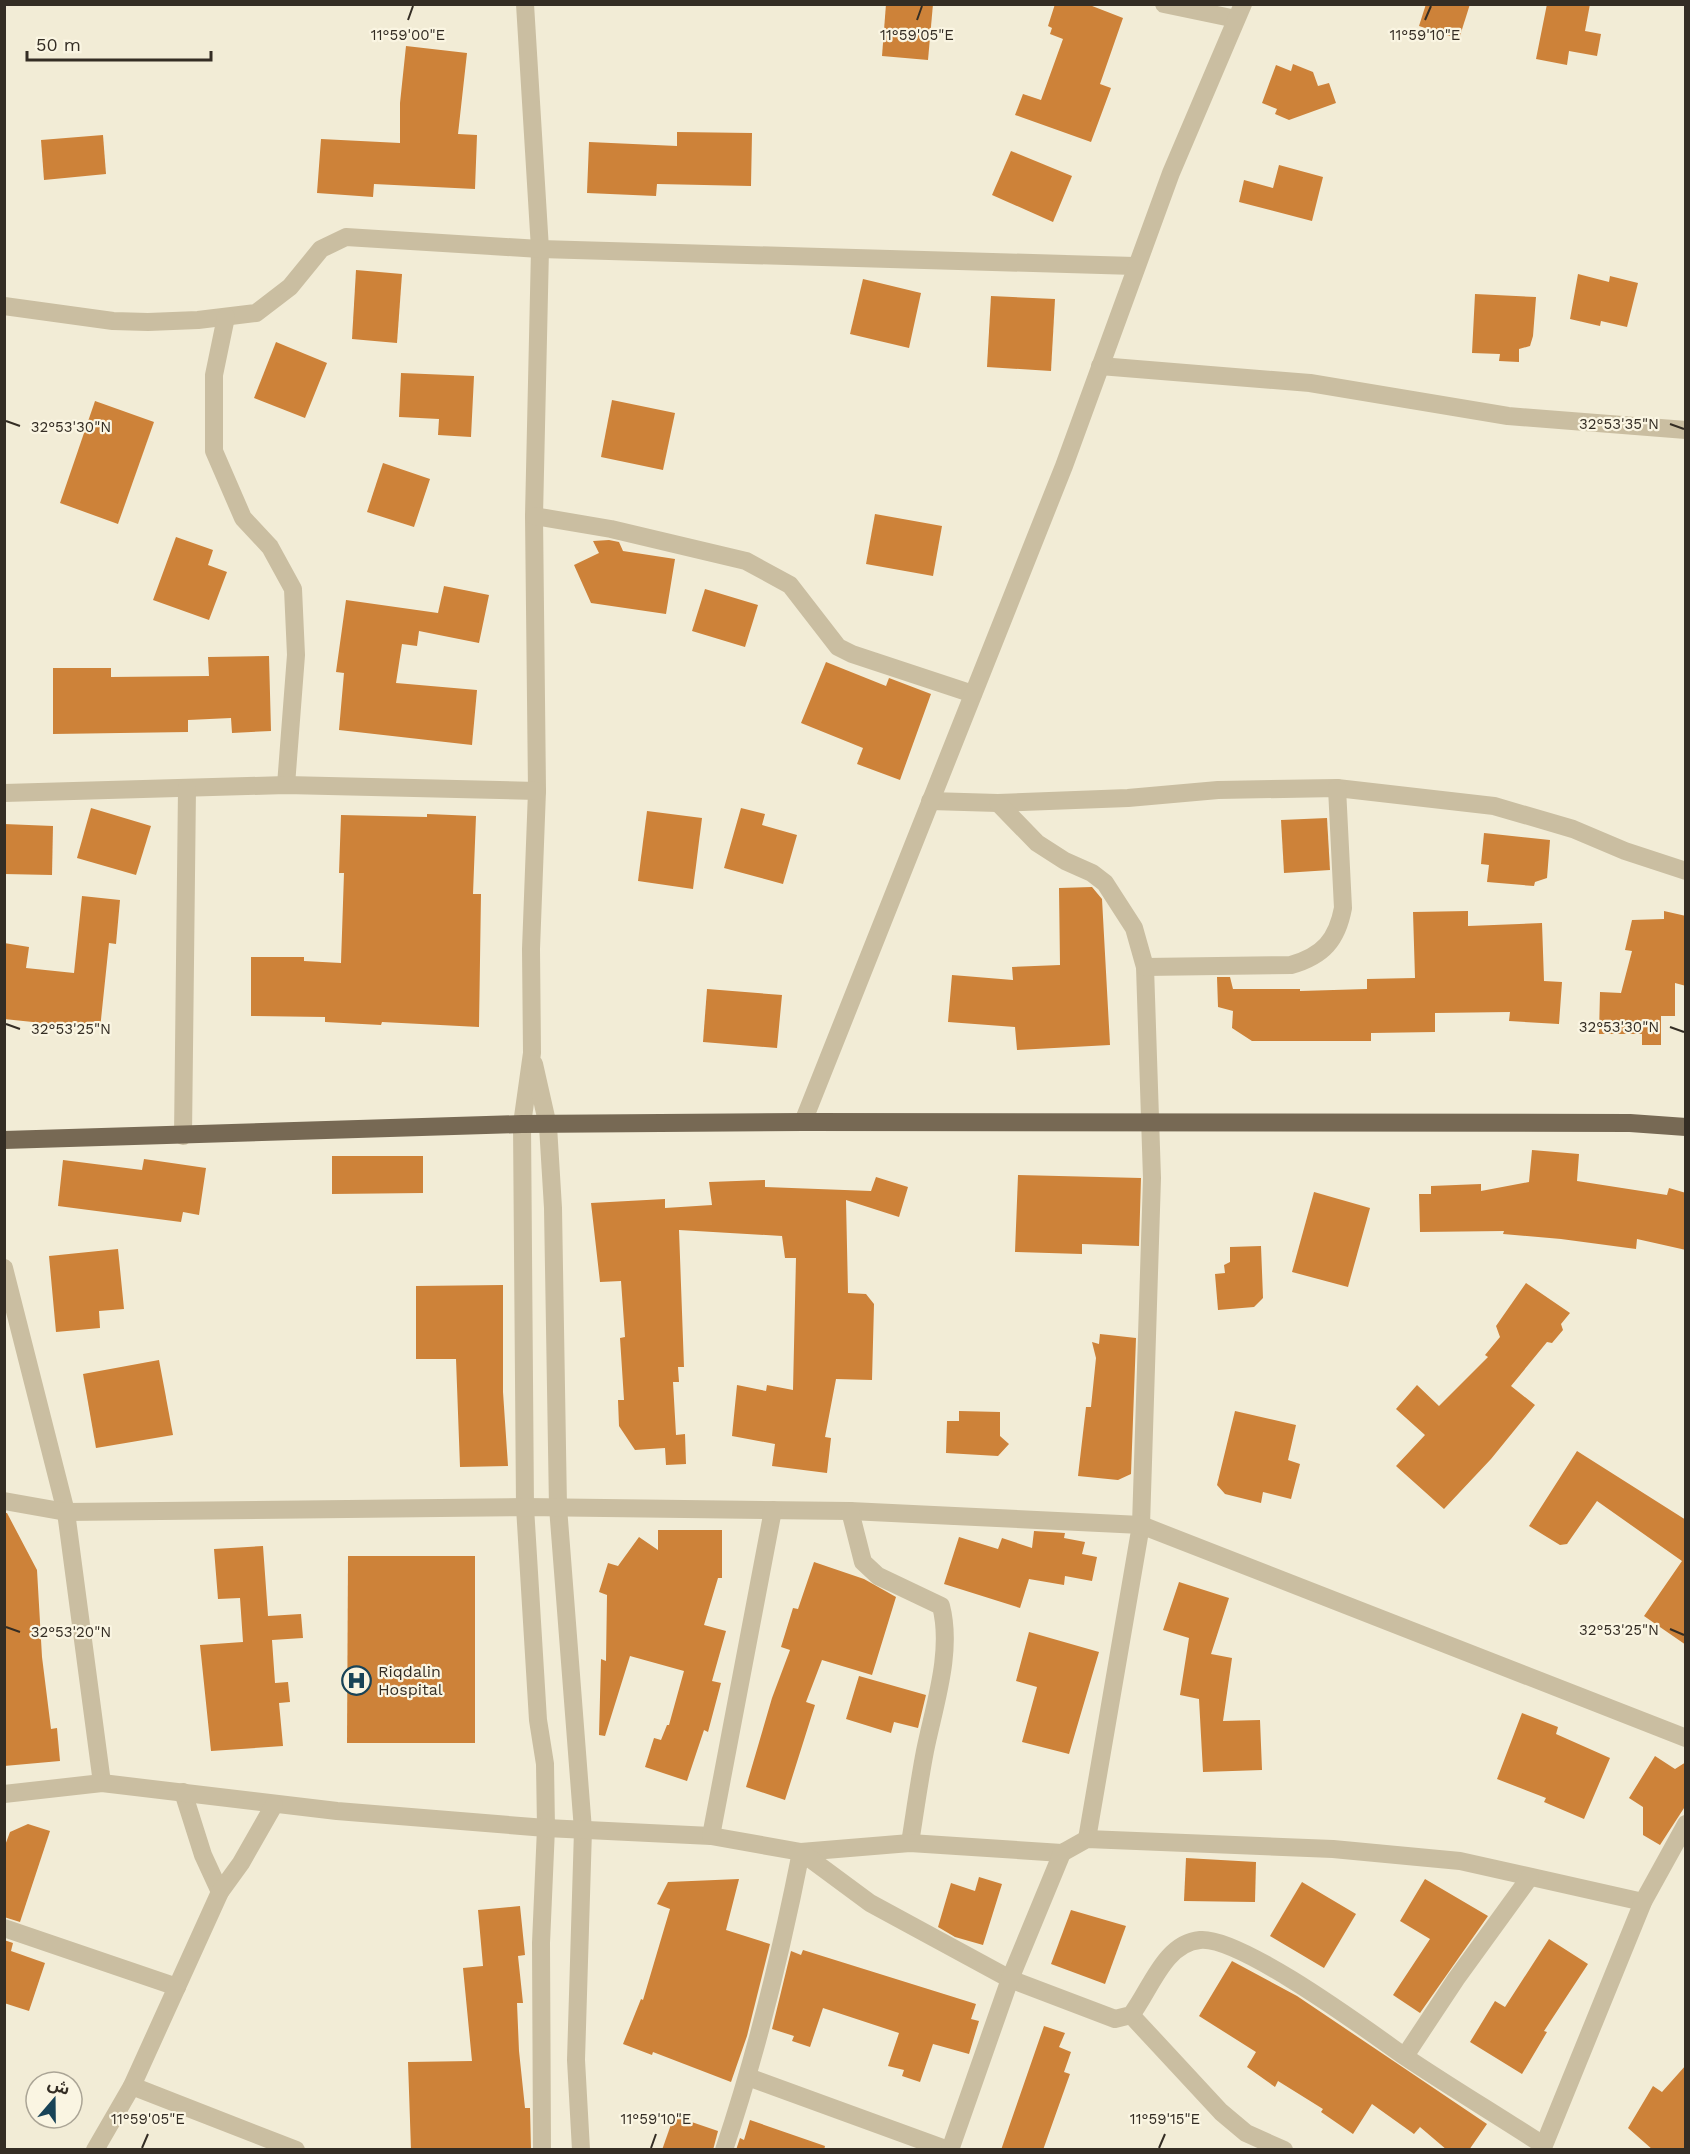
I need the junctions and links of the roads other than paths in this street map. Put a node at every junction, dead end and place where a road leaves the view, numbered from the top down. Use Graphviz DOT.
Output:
graph roads {
  1 [pos="525,4"];
  2 [pos="1164,4"];
  3 [pos="1240,12"];
  4 [pos="540,249"];
  5 [pos="1136,266"];
  6 [pos="4,306"];
  7 [pos="226,316"];
  8 [pos="1100,366"];
  9 [pos="1686,430"];
  10 [pos="534,516"];
  11 [pos="973,694"];
  12 [pos="285,785"];
  13 [pos="187,788"];
  14 [pos="1337,788"];
  15 [pos="537,791"];
  16 [pos="4,793"];
  17 [pos="930,801"];
  18 [pos="998,803"];
  19 [pos="1686,871"];
  20 [pos="1145,967"];
  21 [pos="532,1053"];
  22 [pos="803,1122"];
  23 [pos="1152,1123"];
  24 [pos="522,1124"];
  25 [pos="548,1126"];
  26 [pos="1686,1127"];
  27 [pos="183,1136"];
  28 [pos="4,1140"];
  29 [pos="4,1268"];
  30 [pos="5,1500"];
  31 [pos="525,1506"];
  32 [pos="558,1507"];
  33 [pos="773,1510"];
  34 [pos="850,1511"];
  35 [pos="66,1512"];
  36 [pos="1141,1525"];
  37 [pos="1686,1738"];
  38 [pos="102,1783"];
  39 [pos="183,1792"];
  40 [pos="4,1794"];
  41 [pos="274,1805"];
  42 [pos="1686,1824"];
  43 [pos="546,1828"];
  44 [pos="583,1830"];
  45 [pos="711,1836"];
  46 [pos="1087,1839"];
  47 [pos="910,1843"];
  48 [pos="801,1852"];
  49 [pos="1062,1853"];
  50 [pos="1530,1877"];
  51 [pos="220,1892"];
  52 [pos="1642,1902"];
  53 [pos="4,1928"];
  54 [pos="1010,1978"];
  55 [pos="177,1987"];
  56 [pos="1131,2015"];
  57 [pos="1405,2056"];
  58 [pos="748,2077"];
  59 [pos="132,2086"];
  60 [pos="1542,2147"];
  61 [pos="95,2150"];
  62 [pos="296,2150"];
  63 [pos="542,2150"];
  64 [pos="581,2150"];
  65 [pos="724,2150"];
  66 [pos="949,2150"];
  67 [pos="1284,2150"];
  1 -- 4 [label="street"];
  2 -- 3 [label="street"];
  3 -- 5 [label="street"];
  4 -- 5 [label="street"];
  4 -- 7 [label="street"];
  4 -- 10 [label="street"];
  5 -- 8 [label="street"];
  6 -- 7 [label="street"];
  7 -- 12 [label="street"];
  8 -- 9 [label="street"];
  8 -- 11 [label="street"];
  10 -- 11 [label="street"];
  10 -- 15 [label="street"];
  11 -- 17 [label="street"];
  12 -- 13 [label="street"];
  12 -- 15 [label="street"];
  13 -- 16 [label="street"];
  13 -- 27 [label="street"];
  14 -- 18 [label="street"];
  14 -- 19 [label="street"];
  14 -- 20 [label="street"];
  15 -- 21 [label="street"];
  17 -- 18 [label="street"];
  17 -- 22 [label="street"];
  18 -- 20 [label="street"];
  20 -- 23 [label="street"];
  21 -- 24 [label="street"];
  21 -- 25 [label="street"];
  22 -- 23 [label="main road"];
  22 -- 25 [label="main road"];
  23 -- 26 [label="main road"];
  23 -- 36 [label="street"];
  24 -- 25 [label="main road"];
  24 -- 27 [label="main road"];
  24 -- 31 [label="street"];
  25 -- 32 [label="street"];
  27 -- 28 [label="main road"];
  29 -- 35 [label="street"];
  30 -- 35 [label="street"];
  31 -- 32 [label="street"];
  31 -- 35 [label="street"];
  31 -- 43 [label="street"];
  32 -- 33 [label="street"];
  32 -- 44 [label="street"];
  33 -- 34 [label="street"];
  33 -- 45 [label="street"];
  34 -- 36 [label="street"];
  34 -- 47 [label="street"];
  35 -- 38 [label="street"];
  36 -- 37 [label="street"];
  36 -- 46 [label="street"];
  38 -- 39 [label="street"];
  38 -- 40 [label="street"];
  39 -- 41 [label="street"];
  39 -- 51 [label="street"];
  41 -- 43 [label="street"];
  41 -- 51 [label="street"];
  42 -- 52 [label="street"];
  43 -- 44 [label="street"];
  43 -- 63 [label="street"];
  44 -- 45 [label="street"];
  44 -- 64 [label="street"];
  45 -- 48 [label="street"];
  46 -- 49 [label="street"];
  46 -- 50 [label="street"];
  47 -- 48 [label="street"];
  47 -- 49 [label="street"];
  48 -- 54 [label="street"];
  48 -- 58 [label="street"];
  49 -- 54 [label="street"];
  50 -- 52 [label="street"];
  50 -- 57 [label="street"];
  51 -- 55 [label="street"];
  52 -- 60 [label="street"];
  53 -- 55 [label="street"];
  54 -- 56 [label="street"];
  54 -- 66 [label="street"];
  55 -- 59 [label="street"];
  56 -- 57 [label="street"];
  56 -- 67 [label="street"];
  57 -- 60 [label="street"];
  58 -- 65 [label="street"];
  58 -- 66 [label="street"];
  59 -- 61 [label="street"];
  59 -- 62 [label="street"];
}
